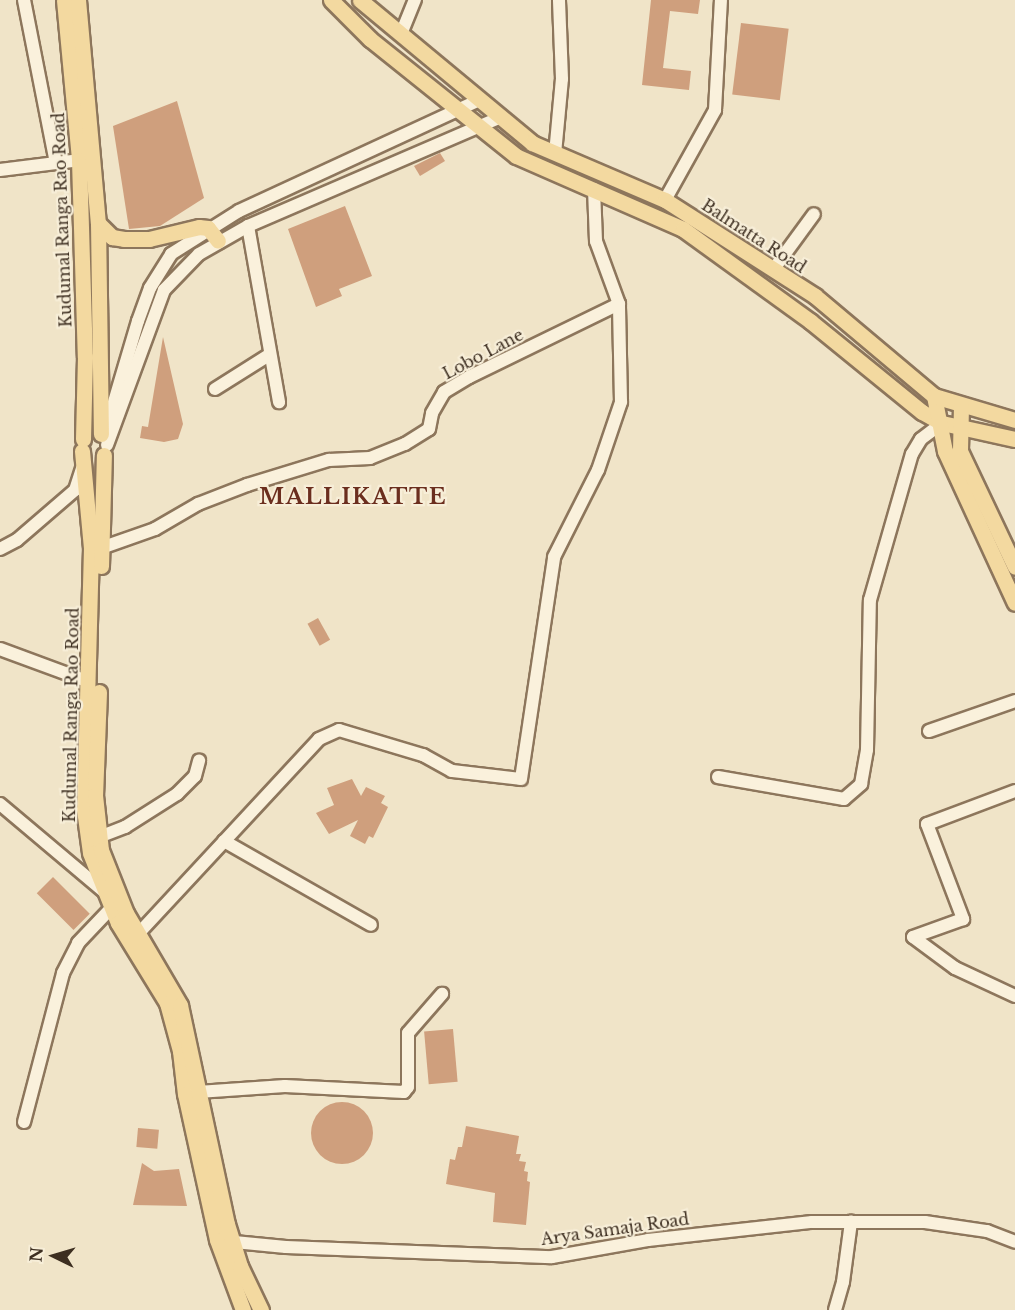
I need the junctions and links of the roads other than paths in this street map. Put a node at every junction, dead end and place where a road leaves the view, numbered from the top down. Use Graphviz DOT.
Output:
graph roads {
  1 [pos="24,0"];
  2 [pos="64,0"];
  3 [pos="78,0"];
  4 [pos="331,0"];
  5 [pos="360,0"];
  6 [pos="415,0"];
  7 [pos="558,0"];
  8 [pos="721,0"];
  9 [pos="401,34"];
  10 [pos="479,100"];
  11 [pos="459,109"];
  12 [pos="499,118"];
  13 [pos="477,126"];
  14 [pos="555,154"];
  15 [pos="86,159"];
  16 [pos="56,163"];
  17 [pos="0,170"];
  18 [pos="594,189"];
  19 [pos="665,200"];
  20 [pos="814,214"];
  21 [pos="98,223"];
  22 [pos="248,226"];
  23 [pos="208,228"];
  24 [pos="218,241"];
  25 [pos="773,270"];
  26 [pos="619,304"];
  27 [pos="269,356"];
  28 [pos="215,389"];
  29 [pos="934,396"];
  30 [pos="279,402"];
  31 [pos="961,406"];
  32 [pos="1015,420"];
  33 [pos="942,423"];
  34 [pos="960,427"];
  35 [pos="1015,439"];
  36 [pos="104,442"];
  37 [pos="83,451"];
  38 [pos="101,548"];
  39 [pos="0,549"];
  40 [pos="1015,567"];
  41 [pos="1015,603"];
  42 [pos="0,649"];
  43 [pos="89,682"];
  44 [pos="1015,701"];
  45 [pos="929,731"];
  46 [pos="199,761"];
  47 [pos="718,777"];
  48 [pos="1015,791"];
  49 [pos="0,804"];
  50 [pos="99,837"];
  51 [pos="224,841"];
  52 [pos="113,898"];
  53 [pos="371,925"];
  54 [pos="138,934"];
  55 [pos="442,994"];
  56 [pos="1015,996"];
  57 [pos="198,1092"];
  58 [pos="24,1122"];
  59 [pos="851,1222"];
  60 [pos="225,1241"];
  61 [pos="1015,1242"];
  62 [pos="243,1310"];
  63 [pos="261,1310"];
  64 [pos="835,1310"];
  1 -- 16 [label="street"];
  2 -- 15 [label="main road, Kudumal Ranga Rao Road"];
  3 -- 15 [label="main road"];
  4 -- 11 [label="main road"];
  5 -- 9 [label="main road, Balmatta Road"];
  6 -- 9 [label="street"];
  7 -- 14 [label="street"];
  8 -- 19 [label="street"];
  9 -- 10 [label="main road, Balmatta Road"];
  10 -- 11 [label="street"];
  10 -- 12 [label="main road, Balmatta Road"];
  11 -- 13 [label="main road"];
  11 -- 23 [label="street"];
  12 -- 13 [label="street"];
  12 -- 14 [label="main road, Balmatta Road"];
  13 -- 18 [label="main road"];
  13 -- 22 [label="street"];
  14 -- 19 [label="main road, Balmatta Road"];
  15 -- 16 [label="street"];
  15 -- 21 [label="main road"];
  15 -- 37 [label="main road, Kudumal Ranga Rao Road"];
  16 -- 17 [label="street"];
  18 -- 26 [label="street"];
  18 -- 33 [label="main road"];
  19 -- 25 [label="main road, Balmatta Road"];
  20 -- 25 [label="street"];
  21 -- 23 [label="main road"];
  21 -- 36 [label="main road"];
  22 -- 24 [label="street"];
  22 -- 27 [label="street"];
  23 -- 24 [label="main road"];
  23 -- 36 [label="street"];
  24 -- 36 [label="street"];
  25 -- 29 [label="main road, Balmatta Road"];
  26 -- 38 [label="street, Lobo Lane"];
  26 -- 51 [label="street"];
  27 -- 28 [label="street"];
  27 -- 30 [label="street"];
  29 -- 31 [label="main road"];
  29 -- 33 [label="main road"];
  31 -- 32 [label="main road"];
  31 -- 34 [label="main road"];
  33 -- 34 [label="main road"];
  33 -- 41 [label="main road"];
  33 -- 47 [label="street"];
  34 -- 35 [label="main road"];
  34 -- 40 [label="main road"];
  36 -- 37 [label="main road"];
  36 -- 37 [label="main road"];
  36 -- 38 [label="main road"];
  37 -- 39 [label="street"];
  37 -- 43 [label="main road, Kudumal Ranga Rao Road"];
  38 -- 50 [label="main road"];
  42 -- 43 [label="street"];
  43 -- 52 [label="main road, Kudumal Ranga Rao Road"];
  44 -- 45 [label="street"];
  46 -- 50 [label="street"];
  48 -- 56 [label="street"];
  49 -- 52 [label="street"];
  50 -- 52 [label="main road"];
  51 -- 53 [label="street"];
  51 -- 54 [label="street"];
  52 -- 54 [label="main road"];
  52 -- 58 [label="street"];
  52 -- 60 [label="main road, Kudumal Ranga Rao Road"];
  54 -- 57 [label="main road"];
  55 -- 57 [label="street"];
  57 -- 60 [label="main road"];
  59 -- 60 [label="street, Arya Samaja Road"];
  59 -- 61 [label="street, Arya Samaja Road"];
  59 -- 64 [label="street"];
  60 -- 62 [label="main road, Kudumal Ranga Rao Road"];
  60 -- 63 [label="main road"];
}
